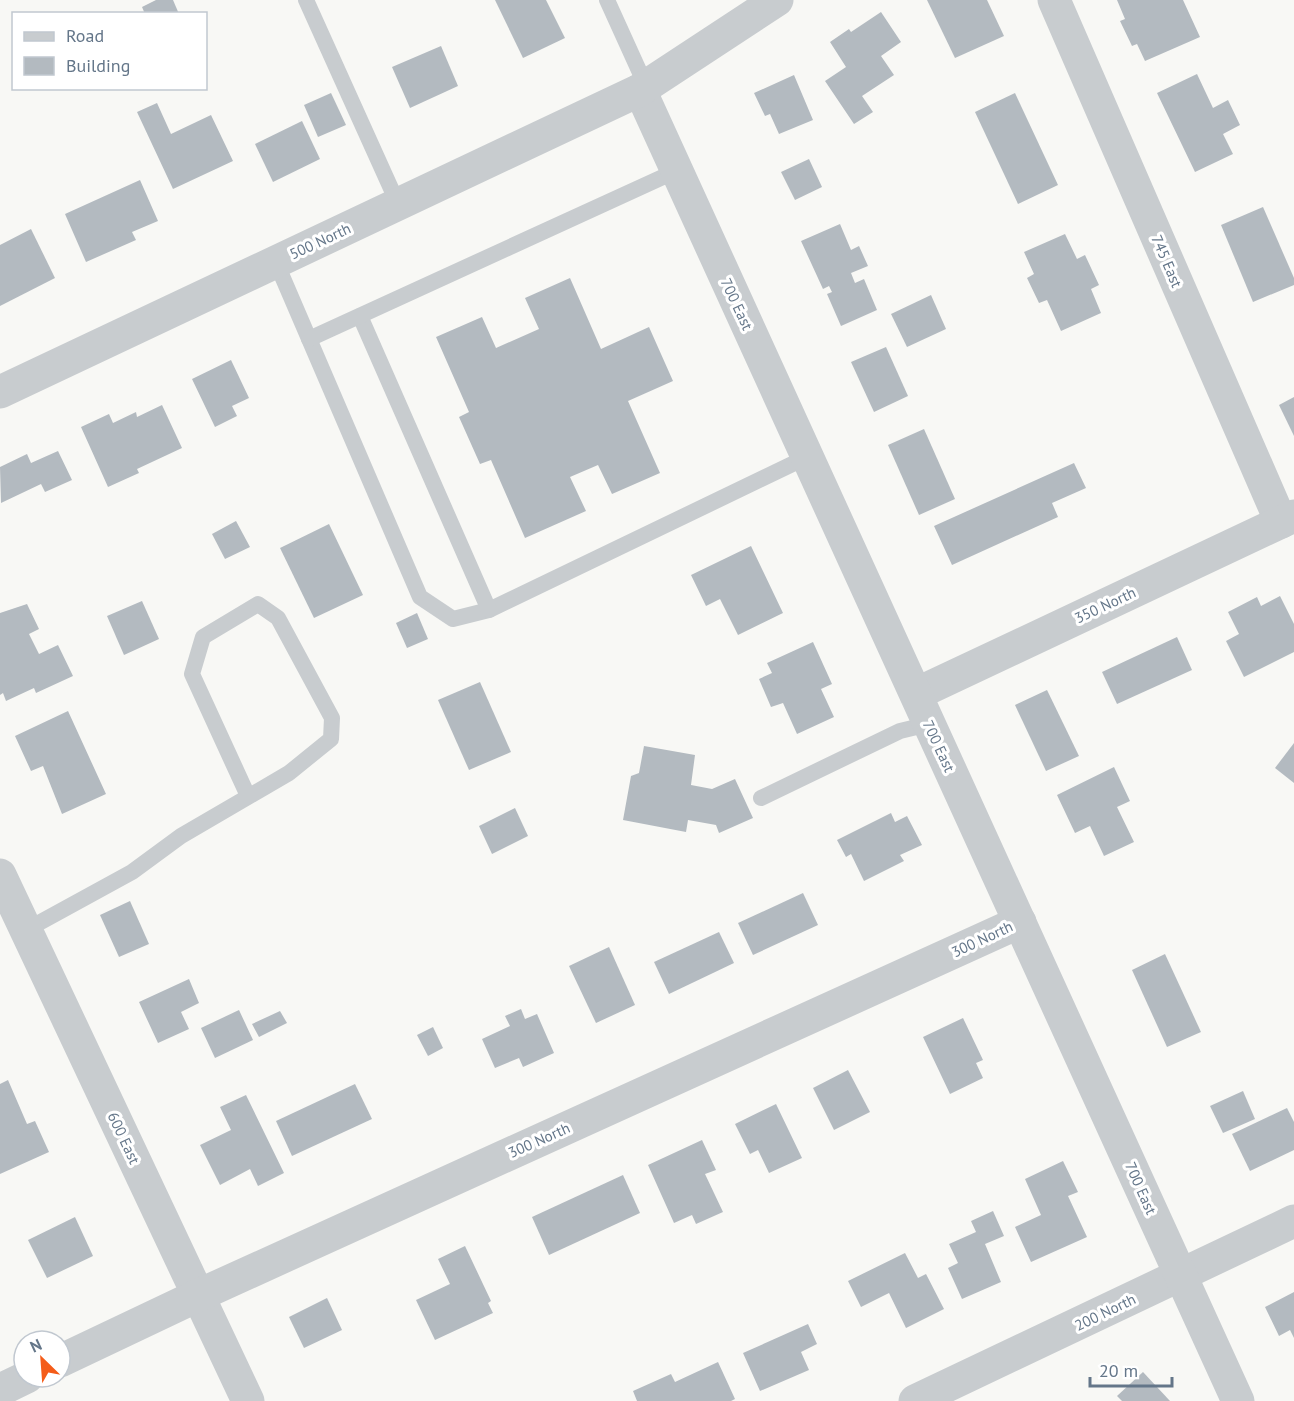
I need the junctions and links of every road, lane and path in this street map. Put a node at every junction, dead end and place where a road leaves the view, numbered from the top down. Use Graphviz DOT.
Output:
graph roads {
  1 [pos="306,0"];
  2 [pos="607,0"];
  3 [pos="777,0"];
  4 [pos="1054,0"];
  5 [pos="643,88"];
  6 [pos="676,171"];
  7 [pos="398,204"];
  8 [pos="276,262"];
  9 [pos="360,316"];
  10 [pos="309,339"];
  11 [pos="0,392"];
  12 [pos="807,457"];
  13 [pos="1287,519"];
  14 [pos="489,610"];
  15 [pos="916,694"];
  16 [pos="929,724"];
  17 [pos="248,796"];
  18 [pos="762,798"];
  19 [pos="0,875"];
  20 [pos="1020,922"];
  21 [pos="26,930"];
  22 [pos="1294,1221"];
  23 [pos="1180,1274"];
  24 [pos="199,1295"];
  25 [pos="72,1355"];
  26 [pos="248,1401"];
  27 [pos="915,1401"];
  28 [pos="1238,1401"];
  1 -- 7 [label="lane"];
  2 -- 5 [label="lane"];
  3 -- 5 [label="street, 500 North"];
  4 -- 13 [label="street, 745 East"];
  5 -- 6 [label="street, 700 East"];
  5 -- 7 [label="street, 500 North"];
  6 -- 9 [label="lane"];
  6 -- 12 [label="street, 700 East"];
  7 -- 8 [label="street, 500 North"];
  8 -- 10 [label="lane"];
  8 -- 11 [label="street, 500 North"];
  9 -- 10 [label="lane"];
  9 -- 14 [label="lane"];
  10 -- 14 [label="lane"];
  12 -- 14 [label="lane"];
  12 -- 15 [label="street, 700 East"];
  13 -- 15 [label="street, 350 North"];
  15 -- 16 [label="street, 700 East"];
  16 -- 18 [label="lane"];
  16 -- 20 [label="street, 700 East"];
  17 -- 17 [label="lane"];
  17 -- 21 [label="lane"];
  19 -- 21 [label="street, 600 East"];
  20 -- 23 [label="street, 700 East"];
  20 -- 24 [label="street, 300 North"];
  21 -- 24 [label="street, 600 East"];
  22 -- 23 [label="street, 200 North"];
  23 -- 27 [label="street, 200 North"];
  23 -- 28 [label="street, 700 East"];
  24 -- 25 [label="street, 300 North"];
  24 -- 26 [label="street, 600 East"];
}
